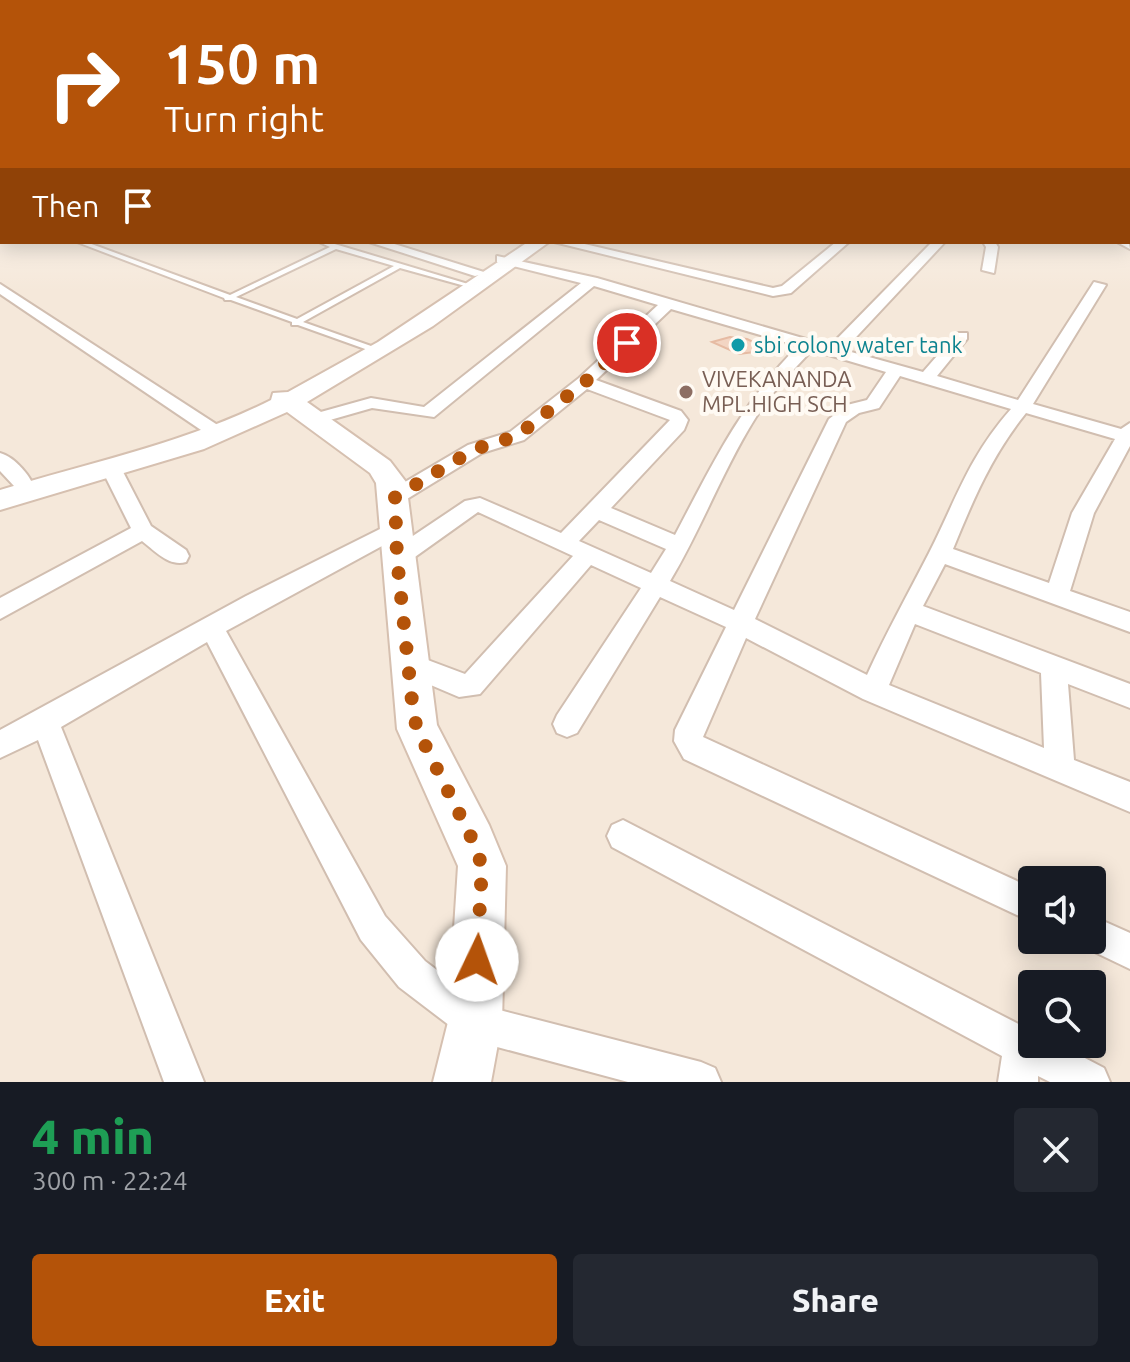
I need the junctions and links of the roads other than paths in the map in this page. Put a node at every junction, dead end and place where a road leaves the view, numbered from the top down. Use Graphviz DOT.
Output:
graph roads {
  1 [pos="85,244"];
  2 [pos="327,244"];
  3 [pos="380,244"];
  4 [pos="536,244"];
  5 [pos="566,244"];
  6 [pos="841,244"];
  7 [pos="937,244"];
  8 [pos="990,244"];
  9 [pos="335,247"];
  10 [pos="514,254"];
  11 [pos="400,265"];
  12 [pos="989,270"];
  13 [pos="472,278"];
  14 [pos="592,281"];
  15 [pos="1099,285"];
  16 [pos="0,288"];
  17 [pos="227,299"];
  18 [pos="722,300"];
  19 [pos="669,303"];
  20 [pos="295,323"];
  21 [pos="962,336"];
  22 [pos="807,346"];
  23 [pos="368,348"];
  24 [pos="832,353"];
  25 [pos="897,368"];
  26 [pos="927,378"];
  27 [pos="585,382"];
  28 [pos="1023,406"];
  29 [pos="296,407"];
  30 [pos="210,428"];
  31 [pos="1129,435"];
  32 [pos="0,459"];
  33 [pos="111,468"];
  34 [pos="25,488"];
  35 [pos="0,492"];
  36 [pos="0,500"];
  37 [pos="599,511"];
  38 [pos="396,528"];
  39 [pos="143,531"];
  40 [pos="564,543"];
  41 [pos="680,546"];
  42 [pos="940,553"];
  43 [pos="587,555"];
  44 [pos="178,556"];
  45 [pos="657,584"];
  46 [pos="1057,595"];
  47 [pos="0,609"];
  48 [pos="908,611"];
  49 [pos="738,622"];
  50 [pos="1130,622"];
  51 [pos="212,628"];
  52 [pos="409,664"];
  53 [pos="1054,666"];
  54 [pos="873,691"];
  55 [pos="1130,696"];
  56 [pos="45,722"];
  57 [pos="567,724"];
  58 [pos="0,745"];
  59 [pos="1060,767"];
  60 [pos="1130,797"];
  61 [pos="623,836"];
  62 [pos="1018,899"];
  63 [pos="1106,940"];
  64 [pos="1130,951"];
  65 [pos="475,1022"];
  66 [pos="1020,1064"];
  67 [pos="184,1082"];
  68 [pos="462,1082"];
  69 [pos="701,1082"];
  70 [pos="1090,1082"];
  1 -- 17 [label="lane"];
  2 -- 9 [label="lane"];
  3 -- 13 [label="street"];
  4 -- 10 [label="main road"];
  5 -- 18 [label="street"];
  6 -- 18 [label="street"];
  7 -- 24 [label="street"];
  8 -- 12 [label="street"];
  9 -- 11 [label="lane"];
  9 -- 17 [label="lane"];
  10 -- 13 [label="main road"];
  10 -- 14 [label="street"];
  10 -- 29 [label="main road"];
  11 -- 13 [label="lane"];
  11 -- 20 [label="lane"];
  13 -- 23 [label="main road"];
  14 -- 19 [label="street"];
  14 -- 29 [label="street"];
  15 -- 28 [label="street"];
  16 -- 30 [label="street"];
  17 -- 20 [label="lane"];
  18 -- 19 [label="street"];
  18 -- 22 [label="street"];
  19 -- 27 [label="street"];
  20 -- 23 [label="lane"];
  21 -- 26 [label="street"];
  22 -- 24 [label="street"];
  22 -- 41 [label="street"];
  23 -- 29 [label="main road"];
  24 -- 25 [label="street"];
  25 -- 26 [label="street"];
  25 -- 49 [label="street"];
  26 -- 28 [label="street"];
  27 -- 37 [label="street"];
  27 -- 38 [label="street"];
  28 -- 31 [label="street"];
  28 -- 42 [label="street"];
  29 -- 30 [label="main road"];
  29 -- 33 [label="main road"];
  29 -- 38 [label="main road"];
  30 -- 34 [label="main road"];
  31 -- 46 [label="street"];
  32 -- 34 [label="street"];
  33 -- 34 [label="main road"];
  33 -- 39 [label="street"];
  34 -- 35 [label="main road"];
  34 -- 36 [label="main road"];
  37 -- 40 [label="street"];
  37 -- 41 [label="street"];
  38 -- 40 [label="street"];
  38 -- 51 [label="street"];
  38 -- 52 [label="main road"];
  39 -- 44 [label="street"];
  39 -- 47 [label="street"];
  40 -- 43 [label="street"];
  41 -- 45 [label="street"];
  42 -- 46 [label="street"];
  42 -- 48 [label="street"];
  43 -- 45 [label="street"];
  43 -- 52 [label="street"];
  45 -- 49 [label="street"];
  45 -- 57 [label="street"];
  46 -- 50 [label="street"];
  48 -- 53 [label="street"];
  48 -- 54 [label="street"];
  49 -- 54 [label="street"];
  49 -- 62 [label="street"];
  51 -- 56 [label="street"];
  51 -- 65 [label="street"];
  52 -- 65 [label="main road"];
  53 -- 55 [label="street"];
  53 -- 59 [label="street"];
  54 -- 59 [label="street"];
  56 -- 58 [label="street"];
  56 -- 67 [label="street"];
  59 -- 60 [label="street"];
  61 -- 66 [label="street"];
  63 -- 64 [label="street"];
  65 -- 68 [label="main road"];
  65 -- 69 [label="street"];
  66 -- 70 [label="street"];
}
